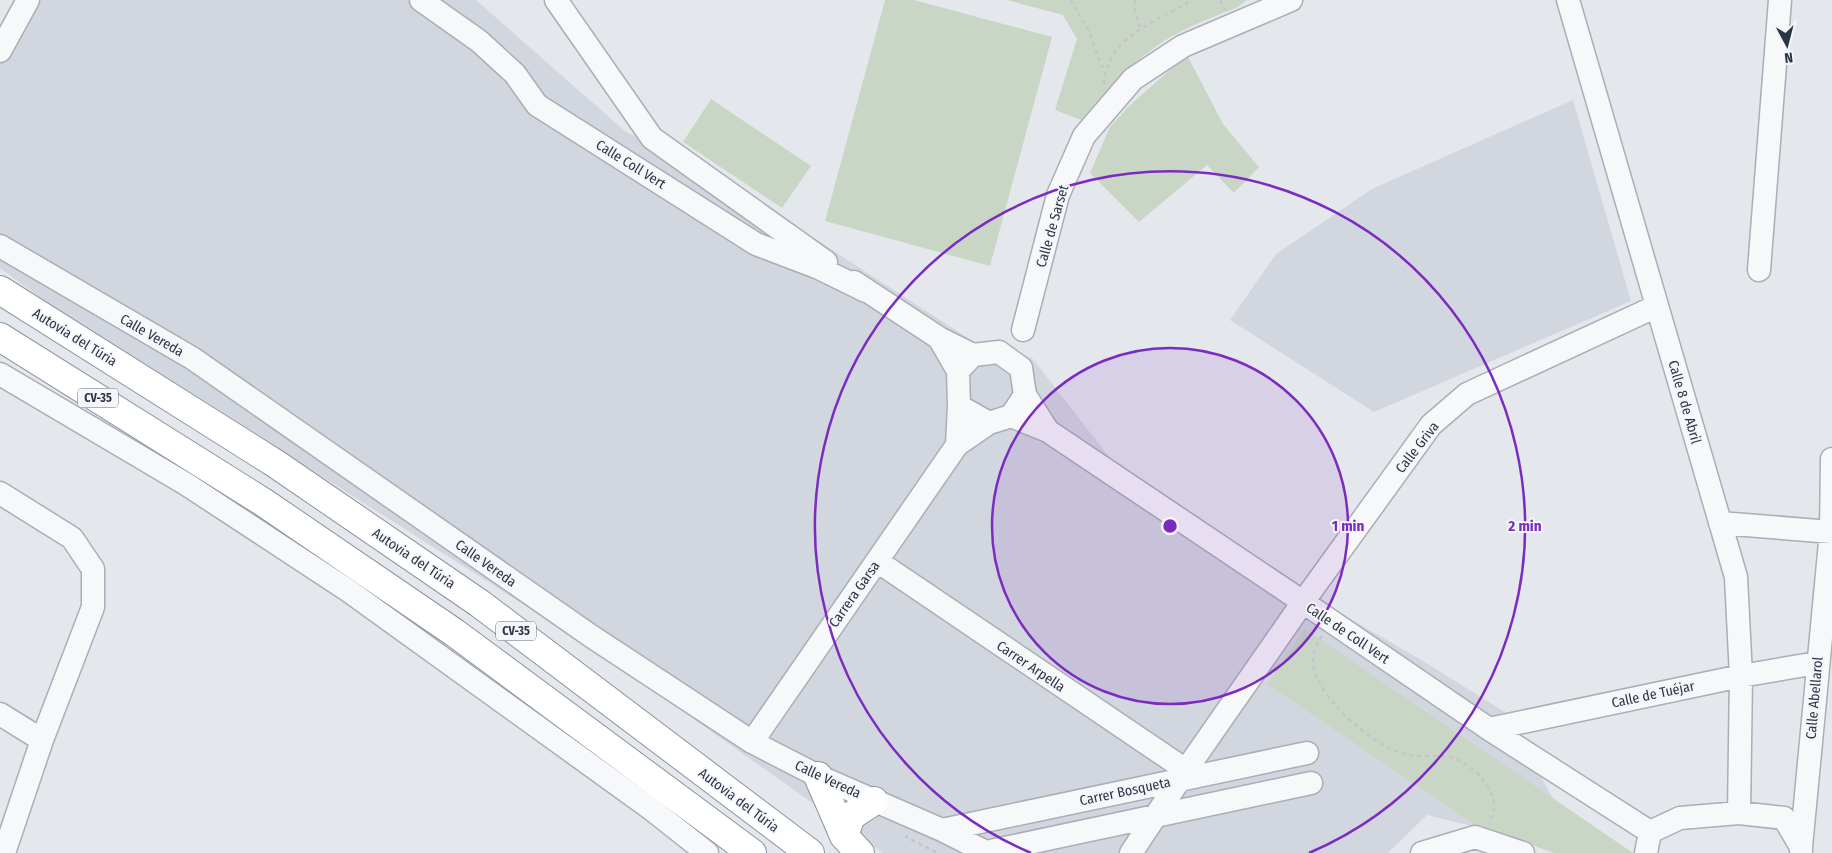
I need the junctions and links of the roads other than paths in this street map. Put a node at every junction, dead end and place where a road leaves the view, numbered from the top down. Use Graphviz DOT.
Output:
graph roads {
  1 [pos="28,0"];
  2 [pos="421,0"];
  3 [pos="556,0"];
  4 [pos="1568,0"];
  5 [pos="1780,0"];
  6 [pos="1282,2"];
  7 [pos="0,50"];
  8 [pos="0,246"];
  9 [pos="1759,270"];
  10 [pos="0,290"];
  11 [pos="866,291"];
  12 [pos="1657,306"];
  13 [pos="1023,330"];
  14 [pos="0,337"];
  15 [pos="939,338"];
  16 [pos="999,352"];
  17 [pos="973,355"];
  18 [pos="1021,368"];
  19 [pos="958,370"];
  20 [pos="0,374"];
  21 [pos="1025,395"];
  22 [pos="959,406"];
  23 [pos="1011,416"];
  24 [pos="989,423"];
  25 [pos="1048,431"];
  26 [pos="957,445"];
  27 [pos="1832,459"];
  28 [pos="0,493"];
  29 [pos="1720,524"];
  30 [pos="1832,532"];
  31 [pos="877,561"];
  32 [pos="1303,602"];
  33 [pos="1817,662"];
  34 [pos="1740,676"];
  35 [pos="0,714"];
  36 [pos="1489,729"];
  37 [pos="42,740"];
  38 [pos="752,742"];
  39 [pos="1307,753"];
  40 [pos="1183,775"];
  41 [pos="818,776"];
  42 [pos="1311,783"];
  43 [pos="874,801"];
  44 [pos="1739,813"];
  45 [pos="1156,816"];
  46 [pos="942,830"];
  47 [pos="1648,842"];
  48 [pos="852,844"];
  49 [pos="1801,850"];
  50 [pos="987,852"];
  51 [pos="1430,852"];
  52 [pos="4,853"];
  53 [pos="707,853"];
  54 [pos="752,853"];
  55 [pos="810,853"];
  56 [pos="1131,853"];
  57 [pos="1523,853"];
  1 -- 7 [label="street"];
  2 -- 11 [label="street, Calle Coll Vert"];
  3 -- 11 [label="street, Calle Coll Vert"];
  4 -- 12 [label="street, Calle 8 de Abril"];
  5 -- 9 [label="street"];
  6 -- 13 [label="street, Calle de Sarset"];
  8 -- 38 [label="street, Calle Vereda"];
  10 -- 55 [label="highway, Autovia del Túria / CV-35"];
  11 -- 15 [label="street, Calle Coll Vert"];
  12 -- 29 [label="street, Calle 8 de Abril"];
  12 -- 32 [label="street, Calle Griva"];
  13 -- 16 [label="street"];
  13 -- 18 [label="street, Calle de Sarset"];
  14 -- 54 [label="highway, CV-35"];
  15 -- 17 [label="street, Calle Coll Vert"];
  15 -- 19 [label="street, Calle Coll Vert"];
  16 -- 17 [label="street"];
  16 -- 18 [label="street"];
  17 -- 19 [label="street"];
  18 -- 21 [label="street"];
  19 -- 22 [label="street"];
  20 -- 53 [label="street"];
  21 -- 23 [label="street"];
  21 -- 25 [label="street, Calle de Coll Vert"];
  22 -- 24 [label="street"];
  22 -- 26 [label="street"];
  23 -- 24 [label="street"];
  23 -- 25 [label="street, Calle de Coll Vert"];
  24 -- 26 [label="street, Carrera Garsa"];
  25 -- 32 [label="street, Calle de Coll Vert"];
  26 -- 31 [label="street, Carrera Garsa"];
  27 -- 30 [label="street, Calle Abellarol"];
  28 -- 37 [label="street"];
  29 -- 30 [label="street"];
  29 -- 34 [label="street, Calle 8 de Abril"];
  30 -- 33 [label="street, Calle Abellarol"];
  31 -- 38 [label="street, Carrera Garsa"];
  31 -- 40 [label="street, Carrer Arpella"];
  32 -- 36 [label="street, Calle de Coll Vert"];
  32 -- 40 [label="street, Calle Griva"];
  33 -- 34 [label="street, Calle de Tuéjar"];
  33 -- 49 [label="street, Calle Abellarol"];
  34 -- 36 [label="street, Calle de Tuéjar"];
  34 -- 44 [label="street, Calle 8 de Abril"];
  35 -- 37 [label="street"];
  36 -- 47 [label="street, Calle de Coll Vert"];
  37 -- 52 [label="street"];
  38 -- 41 [label="street, Calle Vereda"];
  39 -- 40 [label="street, Carrer Bosqueta"];
  40 -- 45 [label="street, Calle Griva"];
  40 -- 46 [label="street, Carrer Bosqueta"];
  41 -- 43 [label="street, Calle Vereda"];
  41 -- 48 [label="highway"];
  42 -- 45 [label="street"];
  43 -- 46 [label="street, Calle Vereda"];
  43 -- 48 [label="highway"];
  44 -- 47 [label="street"];
  44 -- 49 [label="street"];
  45 -- 50 [label="street"];
  45 -- 56 [label="street, Calle Griva"];
  46 -- 50 [label="street, Calle Vereda"];
  51 -- 57 [label="street"];
}
